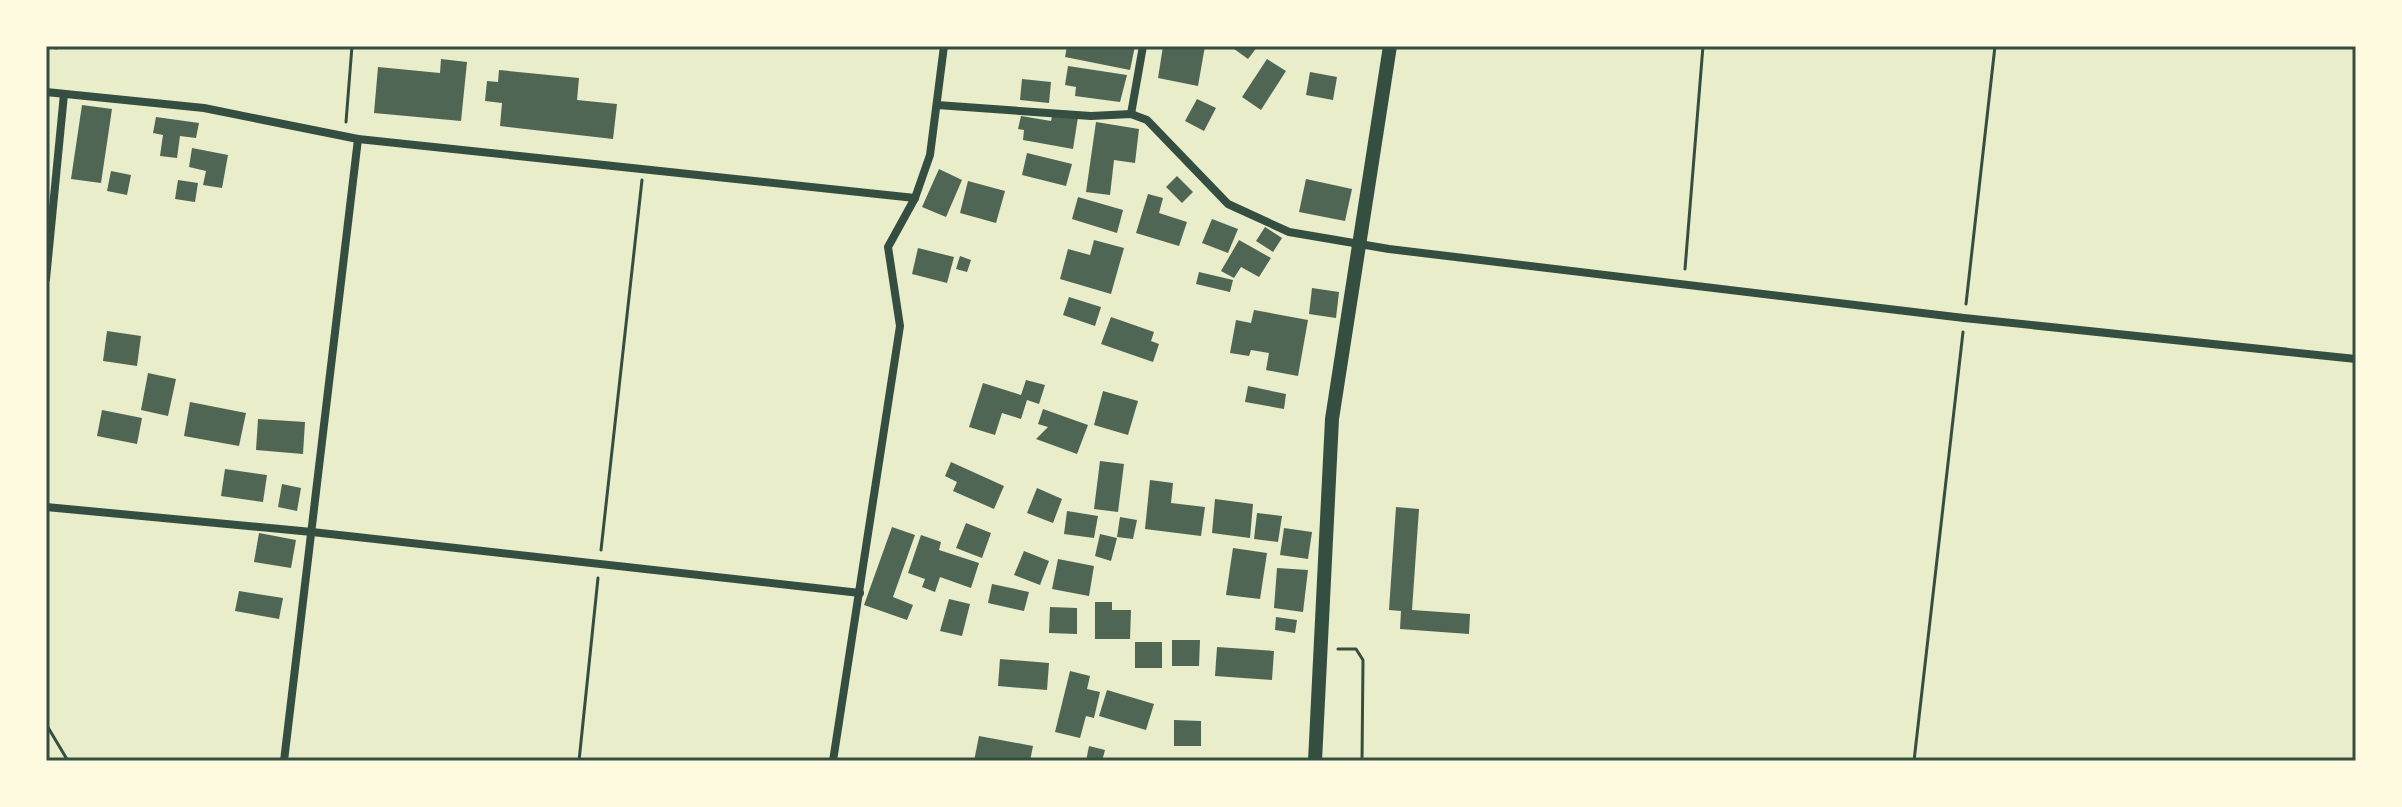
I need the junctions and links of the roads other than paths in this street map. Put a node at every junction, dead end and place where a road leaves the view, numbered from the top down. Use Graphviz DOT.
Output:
graph roads {
  1 [pos="944,46"];
  2 [pos="1143,46"];
  3 [pos="1390,46"];
  4 [pos="46,92"];
  5 [pos="64,94"];
  6 [pos="937,105"];
  7 [pos="1131,114"];
  8 [pos="358,139"];
  9 [pos="915,198"];
  10 [pos="1359,243"];
  11 [pos="46,279"];
  12 [pos="2356,359"];
  13 [pos="46,507"];
  14 [pos="312,532"];
  15 [pos="860,593"];
  16 [pos="284,761"];
  17 [pos="833,761"];
  18 [pos="1315,761"];
  1 -- 6 [label="street"];
  2 -- 7 [label="street"];
  3 -- 10 [label="main road"];
  4 -- 5 [label="street"];
  5 -- 8 [label="street"];
  5 -- 11 [label="street"];
  6 -- 7 [label="street"];
  6 -- 9 [label="street"];
  7 -- 10 [label="street"];
  8 -- 9 [label="street"];
  8 -- 14 [label="street"];
  9 -- 15 [label="street"];
  10 -- 12 [label="street"];
  10 -- 18 [label="main road"];
  13 -- 14 [label="street"];
  14 -- 15 [label="street"];
  14 -- 16 [label="street"];
  15 -- 17 [label="street"];
}
